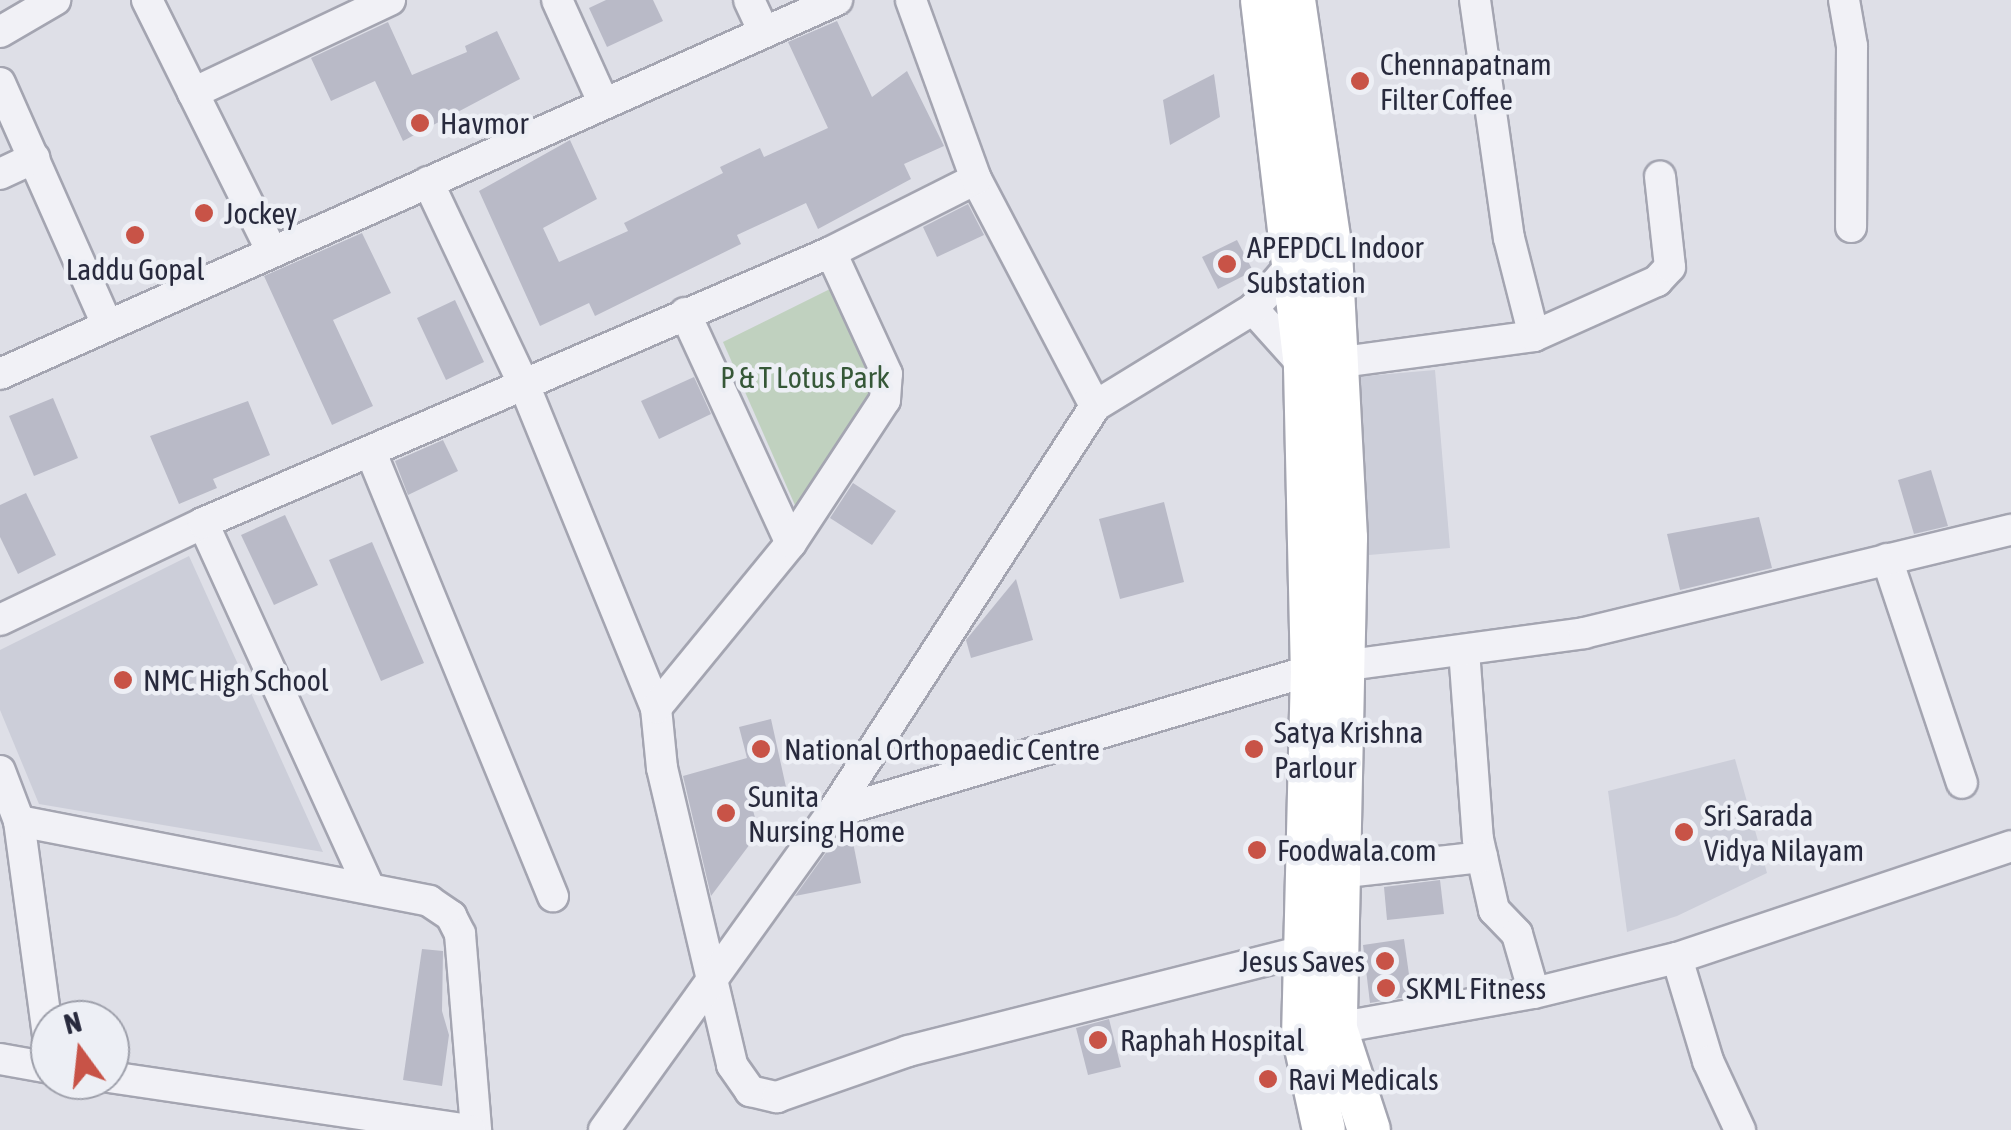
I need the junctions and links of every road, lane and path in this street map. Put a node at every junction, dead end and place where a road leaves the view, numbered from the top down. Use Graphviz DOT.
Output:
graph roads {
  1 [pos="54,0"];
  2 [pos="147,0"];
  3 [pos="390,0"];
  4 [pos="557,0"];
  5 [pos="750,0"];
  6 [pos="837,0"];
  7 [pos="911,0"];
  8 [pos="1262,0"];
  9 [pos="1294,0"];
  10 [pos="1475,0"];
  11 [pos="1844,0"];
  12 [pos="0,32"];
  13 [pos="764,32"];
  14 [pos="0,83"];
  15 [pos="193,93"];
  16 [pos="603,102"];
  17 [pos="35,158"];
  18 [pos="0,174"];
  19 [pos="1660,177"];
  20 [pos="976,179"];
  21 [pos="428,182"];
  22 [pos="1851,228"];
  23 [pos="272,252"];
  24 [pos="831,252"];
  25 [pos="1294,262"];
  26 [pos="1253,309"];
  27 [pos="685,313"];
  28 [pos="107,325"];
  29 [pos="1534,336"];
  30 [pos="1321,367"];
  31 [pos="0,374"];
  32 [pos="525,387"];
  33 [pos="1095,406"];
  34 [pos="372,455"];
  35 [pos="203,523"];
  36 [pos="2011,530"];
  37 [pos="791,543"];
  38 [pos="1887,559"];
  39 [pos="0,620"];
  40 [pos="1464,650"];
  41 [pos="1328,670"];
  42 [pos="656,708"];
  43 [pos="0,772"];
  44 [pos="1962,783"];
  45 [pos="832,813"];
  46 [pos="19,821"];
  47 [pos="2011,846"];
  48 [pos="1482,856"];
  49 [pos="1338,873"];
  50 [pos="368,888"];
  51 [pos="553,896"];
  52 [pos="1302,951"];
  53 [pos="1676,958"];
  54 [pos="714,980"];
  55 [pos="1534,994"];
  56 [pos="43,1000"];
  57 [pos="1319,1032"];
  58 [pos="0,1059"];
  59 [pos="30,1064"];
  60 [pos="130,1080"];
  61 [pos="473,1130"];
  62 [pos="604,1130"];
  63 [pos="1324,1130"];
  64 [pos="1369,1130"];
  65 [pos="1740,1130"];
  1 -- 12 [label="street"];
  2 -- 15 [label="street"];
  3 -- 15 [label="street"];
  4 -- 16 [label="street"];
  5 -- 13 [label="street"];
  6 -- 13 [label="street"];
  7 -- 20 [label="street"];
  8 -- 25 [label="main road"];
  9 -- 30 [label="main road"];
  10 -- 29 [label="street"];
  11 -- 22 [label="street"];
  13 -- 16 [label="street"];
  14 -- 17 [label="street"];
  15 -- 23 [label="street"];
  16 -- 21 [label="street"];
  17 -- 18 [label="street"];
  17 -- 28 [label="street"];
  19 -- 29 [label="street"];
  20 -- 24 [label="street"];
  20 -- 33 [label="street"];
  21 -- 23 [label="street"];
  21 -- 32 [label="street"];
  23 -- 28 [label="street"];
  24 -- 27 [label="street"];
  24 -- 37 [label="street"];
  25 -- 26 [label="street"];
  25 -- 30 [label="main road"];
  26 -- 30 [label="street"];
  26 -- 33 [label="street"];
  27 -- 32 [label="street"];
  27 -- 37 [label="street"];
  28 -- 31 [label="street"];
  29 -- 30 [label="street"];
  30 -- 41 [label="main road"];
  32 -- 34 [label="street"];
  32 -- 42 [label="street"];
  33 -- 45 [label="street"];
  34 -- 35 [label="street"];
  34 -- 51 [label="street"];
  35 -- 39 [label="street"];
  35 -- 50 [label="street"];
  36 -- 38 [label="street"];
  37 -- 42 [label="street"];
  38 -- 40 [label="street"];
  38 -- 44 [label="street"];
  40 -- 41 [label="street"];
  40 -- 48 [label="street"];
  41 -- 45 [label="street"];
  41 -- 49 [label="main road"];
  41 -- 52 [label="main road"];
  42 -- 54 [label="street"];
  43 -- 46 [label="street"];
  45 -- 54 [label="street"];
  46 -- 50 [label="street"];
  46 -- 56 [label="street"];
  47 -- 53 [label="street"];
  48 -- 49 [label="street"];
  48 -- 55 [label="street"];
  49 -- 57 [label="main road"];
  50 -- 61 [label="street"];
  52 -- 54 [label="street"];
  52 -- 57 [label="main road"];
  53 -- 55 [label="street"];
  53 -- 65 [label="street"];
  54 -- 62 [label="street"];
  55 -- 57 [label="street"];
  57 -- 63 [label="main road"];
  57 -- 64 [label="main road"];
  58 -- 59 [label="street"];
  60 -- 61 [label="street"];
}
